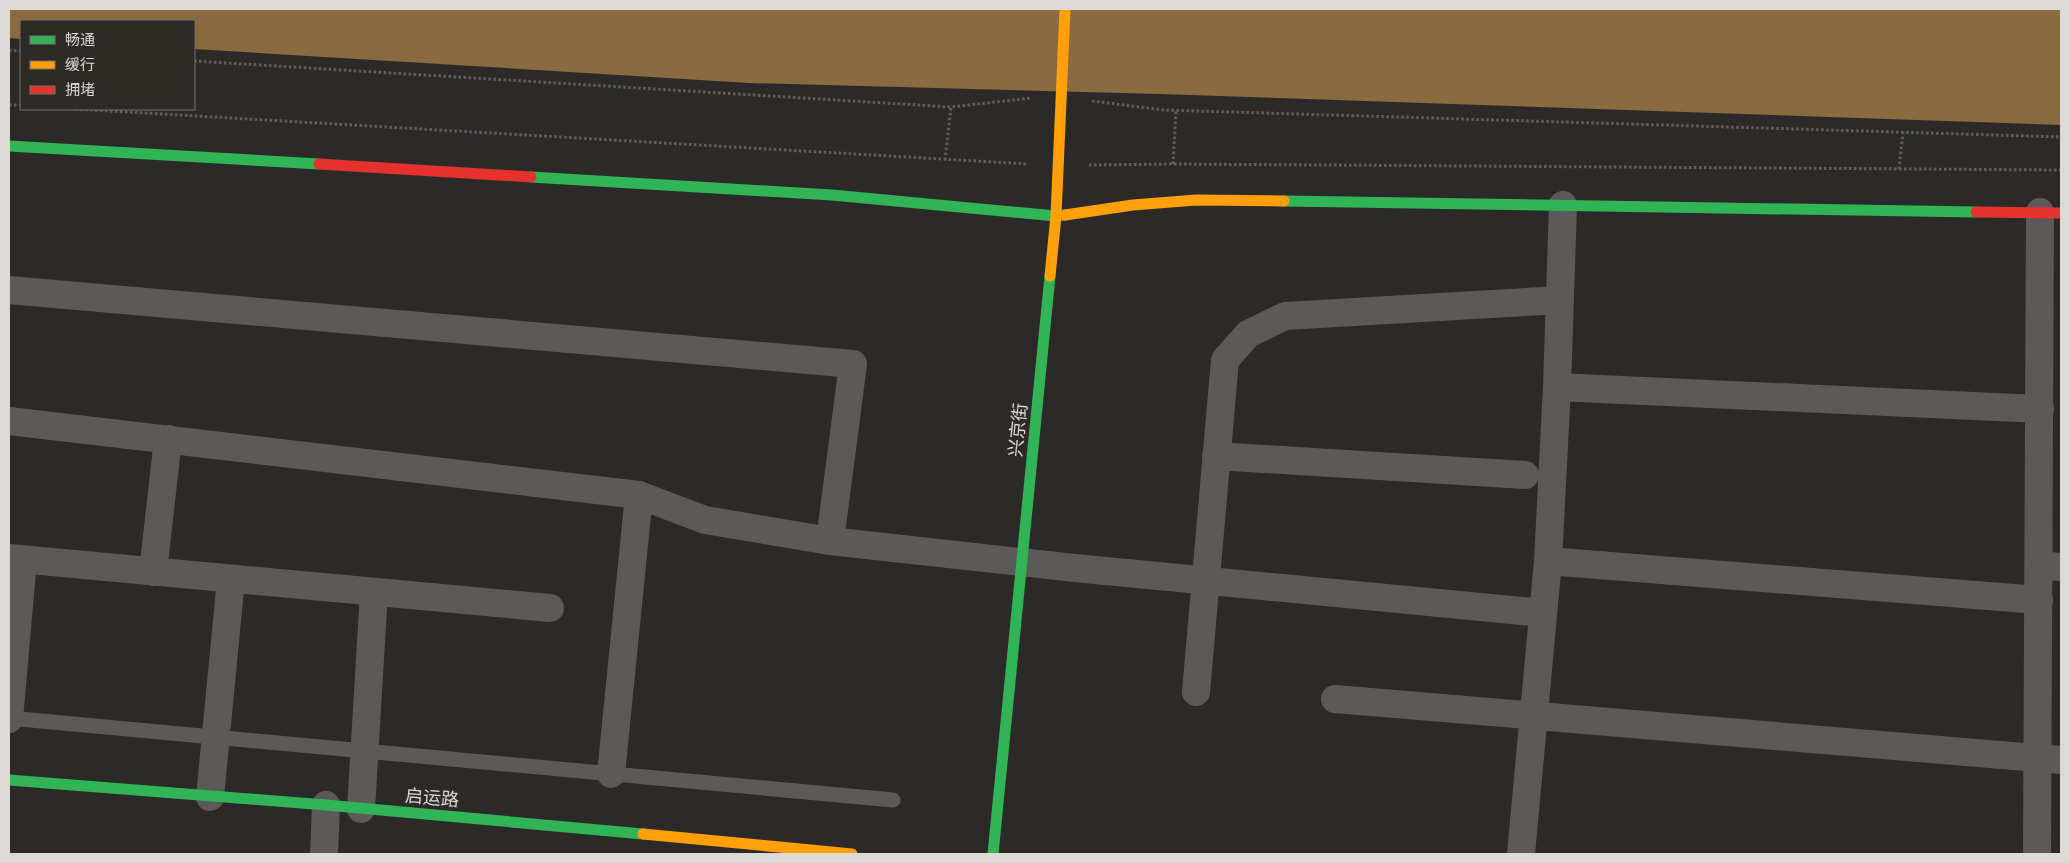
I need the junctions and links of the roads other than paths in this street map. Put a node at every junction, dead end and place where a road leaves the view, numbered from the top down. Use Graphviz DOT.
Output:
graph roads {
  1 [pos="1065,9"];
  2 [pos="9,146"];
  3 [pos="1563,205"];
  4 [pos="2051,213"];
  5 [pos="1056,216"];
  6 [pos="9,290"];
  7 [pos="1560,300"];
  8 [pos="2051,356"];
  9 [pos="1557,387"];
  10 [pos="2040,409"];
  11 [pos="9,422"];
  12 [pos="168,439"];
  13 [pos="1216,456"];
  14 [pos="1525,475"];
  15 [pos="639,495"];
  16 [pos="830,541"];
  17 [pos="16,559"];
  18 [pos="1548,561"];
  19 [pos="1022,562"];
  20 [pos="2050,566"];
  21 [pos="153,572"];
  22 [pos="231,579"];
  23 [pos="1206,579"];
  24 [pos="374,592"];
  25 [pos="2039,600"];
  26 [pos="550,608"];
  27 [pos="1543,612"];
  28 [pos="1196,692"];
  29 [pos="1334,699"];
  30 [pos="1534,715"];
  31 [pos="9,719"];
  32 [pos="216,736"];
  33 [pos="365,750"];
  34 [pos="2049,759"];
  35 [pos="611,774"];
  36 [pos="9,780"];
  37 [pos="210,797"];
  38 [pos="893,800"];
  39 [pos="326,805"];
  40 [pos="361,809"];
  41 [pos="324,854"];
  42 [pos="852,854"];
  43 [pos="993,854"];
  44 [pos="1521,854"];
  45 [pos="2037,854"];
  1 -- 5 [label="street, 兴京街"];
  2 -- 5 [label="street"];
  3 -- 4 [label="street"];
  3 -- 5 [label="street"];
  3 -- 7 [label="street"];
  4 -- 8 [label="street"];
  5 -- 19 [label="street, 兴京街"];
  6 -- 16 [label="street"];
  7 -- 9 [label="street"];
  7 -- 13 [label="street"];
  8 -- 10 [label="street"];
  9 -- 10 [label="street"];
  9 -- 18 [label="street"];
  10 -- 20 [label="street"];
  11 -- 12 [label="street"];
  12 -- 15 [label="street"];
  12 -- 21 [label="street"];
  13 -- 14 [label="street"];
  13 -- 23 [label="street"];
  15 -- 16 [label="street"];
  15 -- 35 [label="street"];
  16 -- 19 [label="street"];
  17 -- 21 [label="street"];
  17 -- 31 [label="street"];
  18 -- 25 [label="street"];
  18 -- 27 [label="street"];
  19 -- 23 [label="street"];
  19 -- 43 [label="street, 兴京街"];
  20 -- 25 [label="street"];
  21 -- 22 [label="street"];
  22 -- 24 [label="street"];
  22 -- 32 [label="street"];
  23 -- 27 [label="street"];
  23 -- 28 [label="street"];
  24 -- 26 [label="street"];
  24 -- 33 [label="street"];
  25 -- 34 [label="street"];
  27 -- 30 [label="street"];
  29 -- 30 [label="street"];
  30 -- 34 [label="street"];
  30 -- 44 [label="street"];
  31 -- 32 [label="lane"];
  32 -- 33 [label="lane"];
  32 -- 37 [label="street"];
  33 -- 35 [label="lane"];
  33 -- 40 [label="street"];
  34 -- 45 [label="street"];
  35 -- 38 [label="lane"];
  36 -- 37 [label="street, 启运路"];
  37 -- 39 [label="street, 启运路"];
  39 -- 40 [label="street, 启运路"];
  39 -- 41 [label="street"];
  40 -- 42 [label="street, 启运路"];
}
